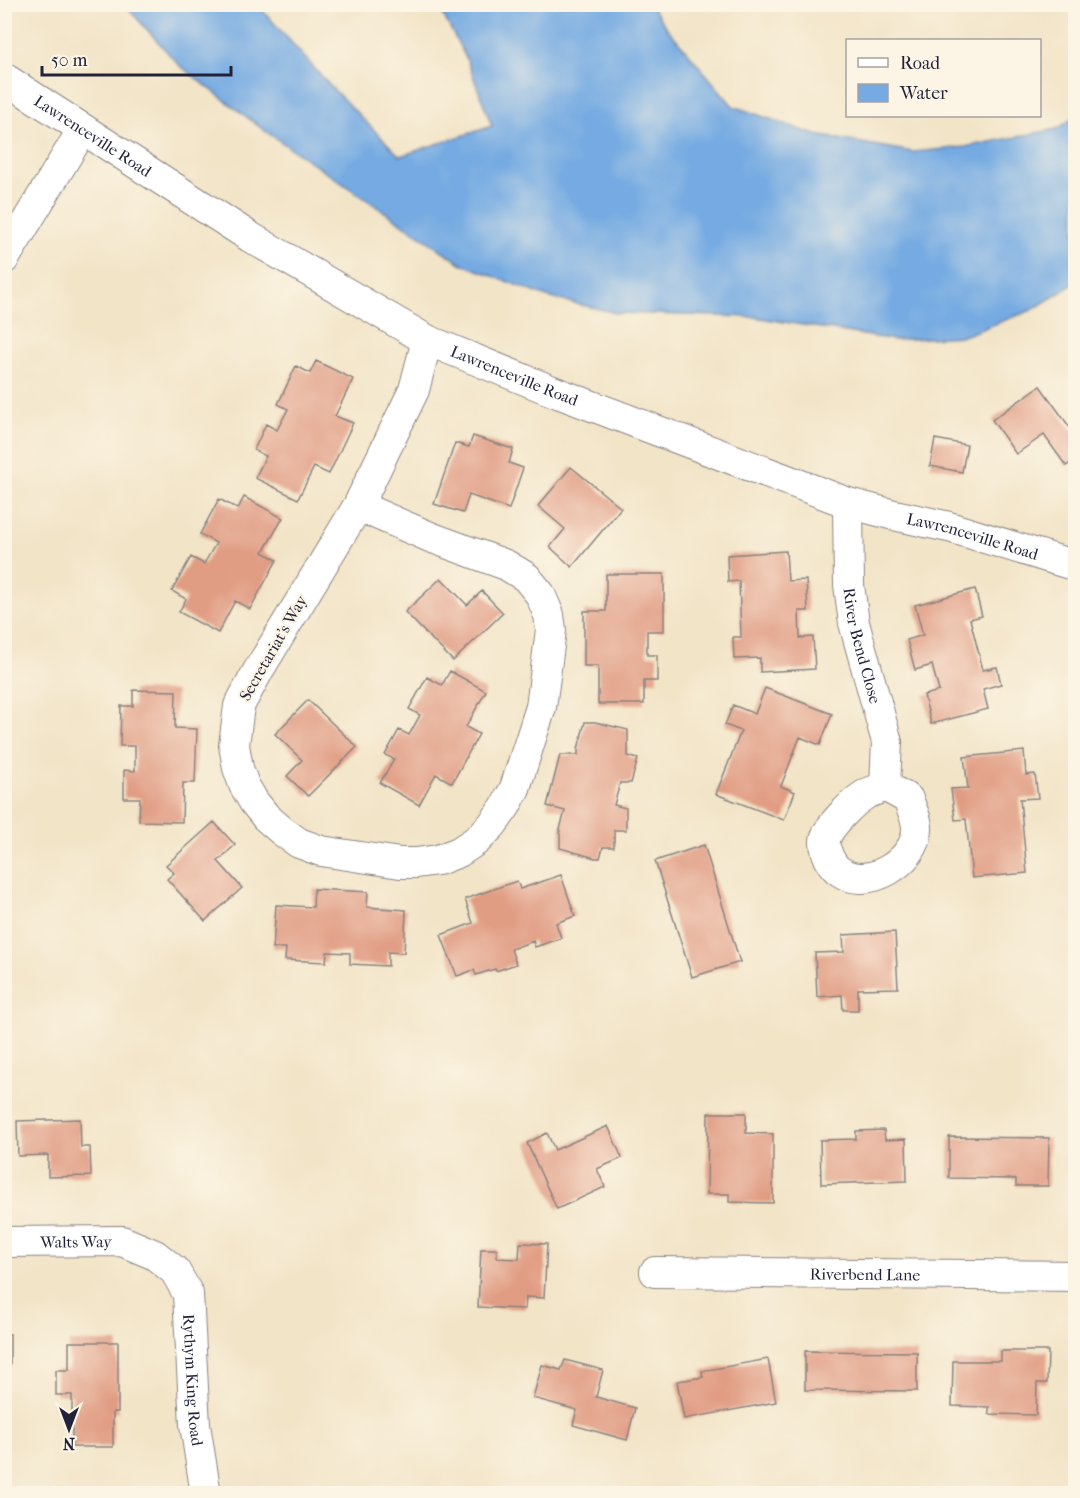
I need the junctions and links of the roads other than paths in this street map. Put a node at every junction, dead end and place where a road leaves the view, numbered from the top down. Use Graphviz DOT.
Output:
graph roads {
  1 [pos="4,78"];
  2 [pos="83,129"];
  3 [pos="4,259"];
  4 [pos="427,340"];
  5 [pos="848,503"];
  6 [pos="357,506"];
  7 [pos="1076,566"];
  8 [pos="885,786"];
  9 [pos="4,1242"];
  10 [pos="175,1271"];
  11 [pos="655,1272"];
  12 [pos="1076,1276"];
  13 [pos="206,1494"];
  1 -- 2 [label="street, Lawrenceville Road"];
  2 -- 3 [label="street"];
  2 -- 4 [label="street, Lawrenceville Road"];
  4 -- 5 [label="street, Lawrenceville Road"];
  4 -- 6 [label="street, Secretariat's Way"];
  5 -- 7 [label="street, Lawrenceville Road"];
  5 -- 8 [label="street, River Bend Close"];
  6 -- 6 [label="street, Secretariat's Way"];
  9 -- 10 [label="street, Walts Way"];
  10 -- 13 [label="street, Rythym King Road"];
  11 -- 12 [label="street, Riverbend Lane"];
}
